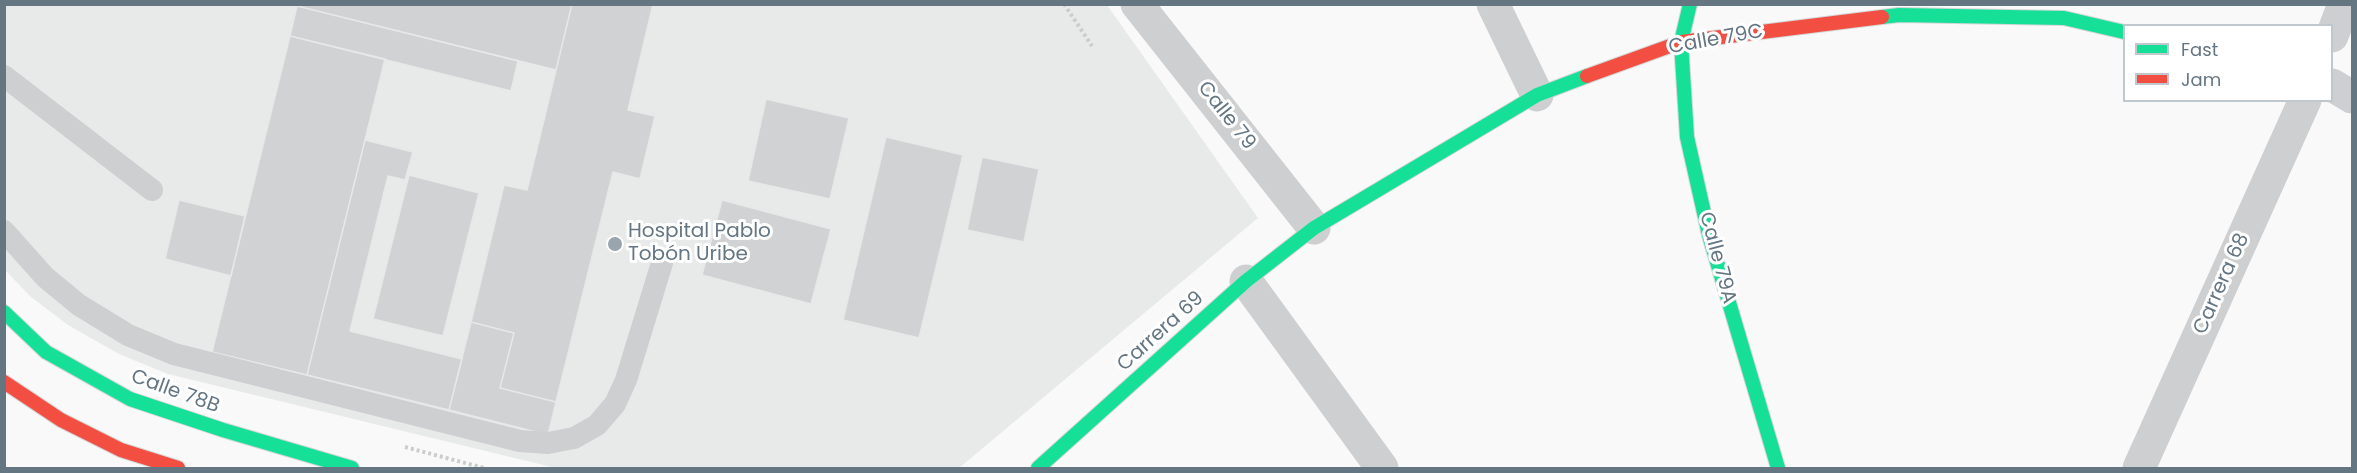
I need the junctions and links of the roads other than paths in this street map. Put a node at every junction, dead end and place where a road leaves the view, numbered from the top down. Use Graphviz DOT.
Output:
graph roads {
  1 [pos="1137,4"];
  2 [pos="1493,4"];
  3 [pos="1690,4"];
  4 [pos="2344,4"];
  5 [pos="2065,11"];
  6 [pos="2333,31"];
  7 [pos="2123,32"];
  8 [pos="1681,42"];
  9 [pos="4,76"];
  10 [pos="2333,86"];
  11 [pos="1538,95"];
  12 [pos="2352,97"];
  13 [pos="2304,102"];
  14 [pos="153,190"];
  15 [pos="1314,228"];
  16 [pos="4,231"];
  17 [pos="662,263"];
  18 [pos="1246,281"];
  19 [pos="4,312"];
  20 [pos="4,382"];
  21 [pos="177,468"];
  22 [pos="352,468"];
  23 [pos="1038,468"];
  24 [pos="1382,468"];
  25 [pos="1778,468"];
  26 [pos="2139,468"];
  1 -- 15 [label="street, Calle 79"];
  2 -- 11 [label="street"];
  3 -- 8 [label="street"];
  4 -- 6 [label="street"];
  5 -- 7 [label="street, Calle 79C"];
  5 -- 8 [label="street, Calle 79C"];
  8 -- 11 [label="street, Calle 79C"];
  8 -- 25 [label="street, Calle 79A"];
  9 -- 14 [label="lane"];
  10 -- 12 [label="street"];
  11 -- 15 [label="street, Calle 79C"];
  13 -- 26 [label="street, Carrera 68"];
  15 -- 18 [label="street, Carrera 69"];
  16 -- 17 [label="lane"];
  18 -- 23 [label="street, Carrera 69"];
  18 -- 24 [label="street"];
  19 -- 22 [label="street, Calle 78B"];
  20 -- 21 [label="street"];
}
